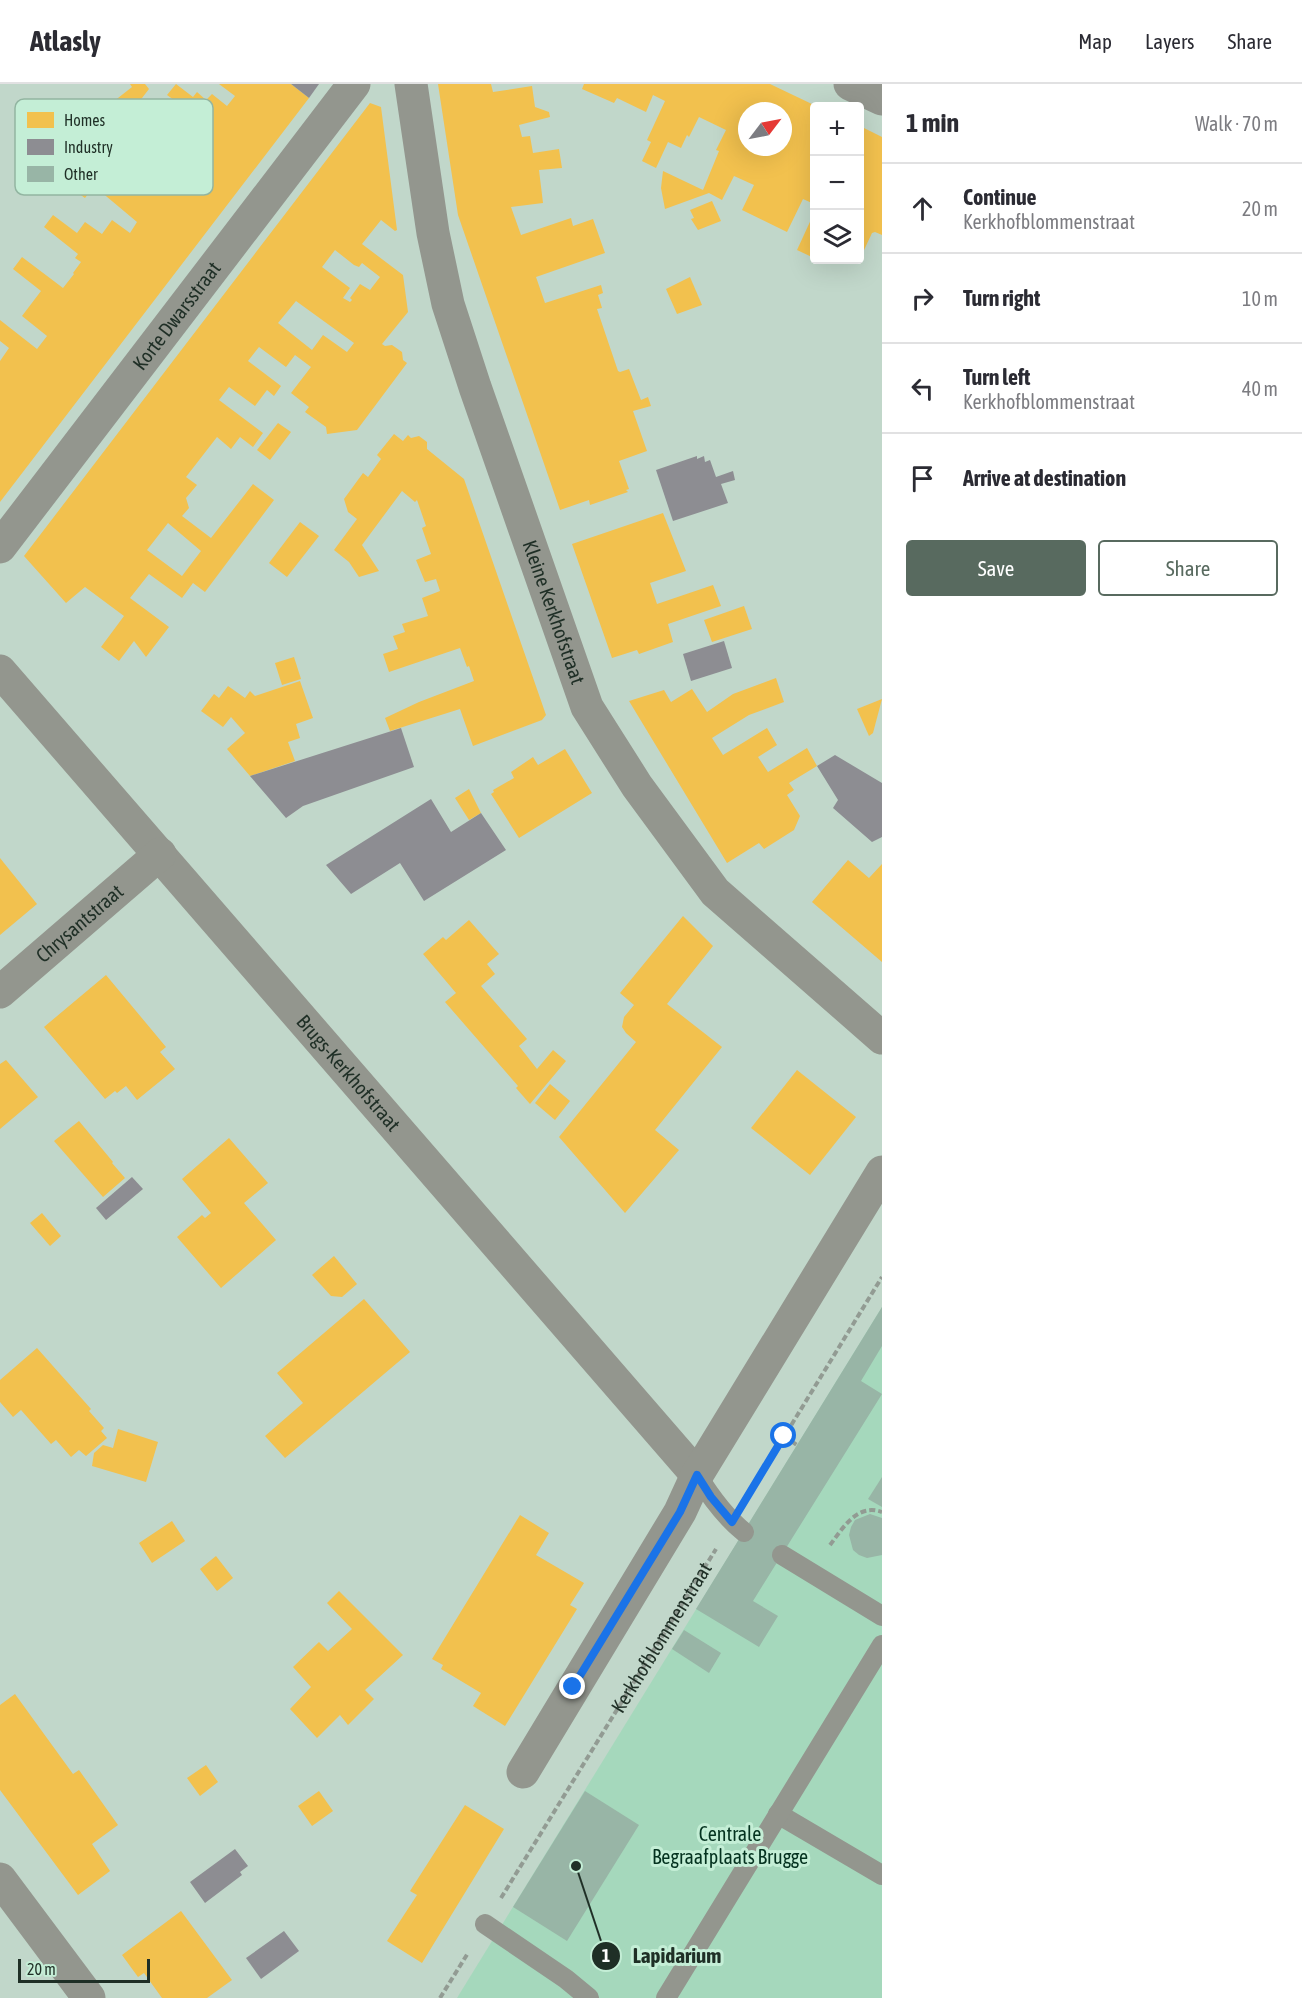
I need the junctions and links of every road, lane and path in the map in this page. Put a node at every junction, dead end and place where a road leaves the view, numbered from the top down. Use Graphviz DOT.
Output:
graph roads {
  1 [pos="354,84"];
  2 [pos="411,84"];
  3 [pos="850,84"];
  4 [pos="882,99"];
  5 [pos="0,547"];
  6 [pos="0,671"];
  7 [pos="160,854"];
  8 [pos="0,992"];
  9 [pos="882,1038"];
  10 [pos="882,1172"];
  11 [pos="882,1277"];
  12 [pos="784,1436"];
  13 [pos="797,1445"];
  14 [pos="697,1475"];
  15 [pos="882,1512"];
  16 [pos="738,1527"];
  17 [pos="782,1555"];
  18 [pos="811,1573"];
  19 [pos="882,1616"];
  20 [pos="882,1646"];
  21 [pos="523,1772"];
  22 [pos="778,1814"];
  23 [pos="882,1875"];
  24 [pos="0,1879"];
  25 [pos="485,1924"];
  26 [pos="89,1998"];
  27 [pos="440,1998"];
  28 [pos="589,1998"];
  29 [pos="666,1998"];
  1 -- 5 [label="street, Korte Dwarsstraat"];
  2 -- 9 [label="street, Kleine Kerkhofstraat"];
  3 -- 4 [label="street"];
  6 -- 7 [label="street, Brugs-Kerkhofstraat"];
  7 -- 8 [label="street, Chrysantstraat"];
  7 -- 14 [label="street, Brugs-Kerkhofstraat"];
  10 -- 14 [label="street"];
  11 -- 12 [label="path, Kerkhofblommenstraat"];
  12 -- 13 [label="path"];
  12 -- 16 [label="path, Kerkhofblommenstraat"];
  14 -- 16 [label="lane"];
  14 -- 21 [label="street"];
  15 -- 18 [label="path"];
  16 -- 25 [label="path, Kerkhofblommenstraat"];
  17 -- 18 [label="lane"];
  18 -- 19 [label="lane"];
  20 -- 22 [label="lane"];
  22 -- 23 [label="lane"];
  22 -- 29 [label="lane"];
  24 -- 26 [label="street"];
  25 -- 27 [label="path, Kerkhofblommenstraat"];
  25 -- 28 [label="lane"];
}
